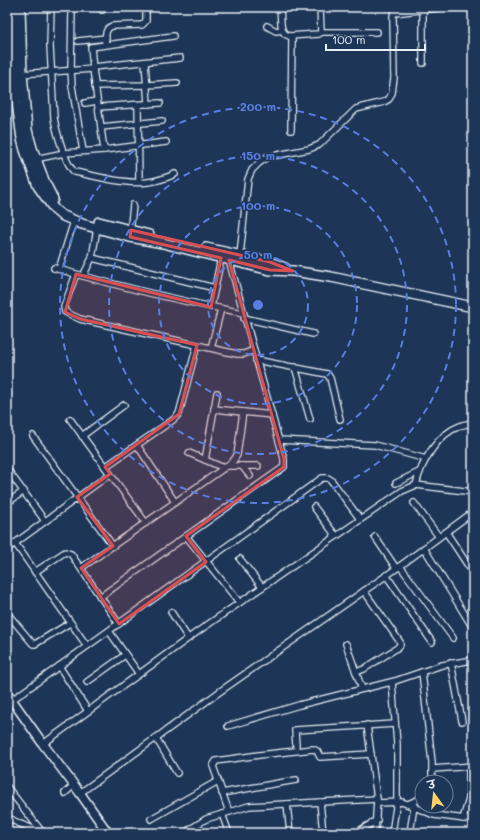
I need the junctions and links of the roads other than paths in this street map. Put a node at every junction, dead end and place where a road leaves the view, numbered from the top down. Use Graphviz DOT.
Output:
graph roads {
  1 [pos="13,7"];
  2 [pos="20,7"];
  3 [pos="51,7"];
  4 [pos="72,7"];
  5 [pos="146,7"];
  6 [pos="280,7"];
  7 [pos="320,7"];
  8 [pos="438,8"];
  9 [pos="423,10"];
  10 [pos="267,26"];
  11 [pos="282,30"];
  12 [pos="321,32"];
  13 [pos="377,32"];
  14 [pos="173,36"];
  15 [pos="292,36"];
  16 [pos="106,38"];
  17 [pos="78,41"];
  18 [pos="105,45"];
  19 [pos="180,58"];
  20 [pos="145,62"];
  21 [pos="423,63"];
  22 [pos="93,68"];
  23 [pos="71,70"];
  24 [pos="51,72"];
  25 [pos="19,74"];
  26 [pos="177,83"];
  27 [pos="147,85"];
  28 [pos="95,86"];
  29 [pos="85,103"];
  30 [pos="160,103"];
  31 [pos="98,104"];
  32 [pos="138,104"];
  33 [pos="148,104"];
  34 [pos="162,122"];
  35 [pos="138,124"];
  36 [pos="101,127"];
  37 [pos="291,130"];
  38 [pos="166,142"];
  39 [pos="138,145"];
  40 [pos="104,150"];
  41 [pos="83,151"];
  42 [pos="64,153"];
  43 [pos="32,159"];
  44 [pos="175,174"];
  45 [pos="139,182"];
  46 [pos="133,205"];
  47 [pos="74,221"];
  48 [pos="97,228"];
  49 [pos="130,234"];
  50 [pos="240,255"];
  51 [pos="92,258"];
  52 [pos="225,259"];
  53 [pos="293,271"];
  54 [pos="76,274"];
  55 [pos="83,276"];
  56 [pos="215,288"];
  57 [pos="211,307"];
  58 [pos="473,307"];
  59 [pos="221,309"];
  60 [pos="244,315"];
  61 [pos="313,334"];
  62 [pos="197,345"];
  63 [pos="212,348"];
  64 [pos="254,350"];
  65 [pos="256,360"];
  66 [pos="295,367"];
  67 [pos="217,393"];
  68 [pos="124,405"];
  69 [pos="214,409"];
  70 [pos="243,412"];
  71 [pos="272,415"];
  72 [pos="70,419"];
  73 [pos="310,419"];
  74 [pos="340,419"];
  75 [pos="473,423"];
  76 [pos="33,436"];
  77 [pos="82,436"];
  78 [pos="279,440"];
  79 [pos="137,445"];
  80 [pos="189,453"];
  81 [pos="426,459"];
  82 [pos="205,460"];
  83 [pos="242,466"];
  84 [pos="258,466"];
  85 [pos="105,467"];
  86 [pos="225,467"];
  87 [pos="7,469"];
  88 [pos="419,472"];
  89 [pos="110,474"];
  90 [pos="250,476"];
  91 [pos="396,483"];
  92 [pos="416,485"];
  93 [pos="24,491"];
  94 [pos="473,492"];
  95 [pos="77,497"];
  96 [pos="175,502"];
  97 [pos="7,503"];
  98 [pos="414,503"];
  99 [pos="314,507"];
  100 [pos="473,512"];
  101 [pos="360,519"];
  102 [pos="45,521"];
  103 [pos="146,523"];
  104 [pos="446,532"];
  105 [pos="186,536"];
  106 [pos="336,536"];
  107 [pos="375,537"];
  108 [pos="439,537"];
  109 [pos="15,542"];
  110 [pos="113,546"];
  111 [pos="424,548"];
  112 [pos="7,549"];
  113 [pos="240,559"];
  114 [pos="206,562"];
  115 [pos="398,567"];
  116 [pos="81,568"];
  117 [pos="36,572"];
  118 [pos="473,573"];
  119 [pos="386,575"];
  120 [pos="262,587"];
  121 [pos="364,591"];
  122 [pos="100,597"];
  123 [pos="239,602"];
  124 [pos="7,612"];
  125 [pos="171,612"];
  126 [pos="70,623"];
  127 [pos="119,624"];
  128 [pos="473,628"];
  129 [pos="109,631"];
  130 [pos="188,638"];
  131 [pos="453,638"];
  132 [pos="432,642"];
  133 [pos="346,644"];
  134 [pos="87,646"];
  135 [pos="125,655"];
  136 [pos="473,660"];
  137 [pos="451,663"];
  138 [pos="59,666"];
  139 [pos="356,672"];
  140 [pos="422,672"];
  141 [pos="139,674"];
  142 [pos="87,682"];
  143 [pos="392,682"];
  144 [pos="362,689"];
  145 [pos="7,693"];
  146 [pos="12,700"];
  147 [pos="88,711"];
  148 [pos="462,721"];
  149 [pos="395,724"];
  150 [pos="367,725"];
  151 [pos="228,726"];
  152 [pos="156,738"];
  153 [pos="42,744"];
  154 [pos="296,746"];
  155 [pos="371,754"];
  156 [pos="471,766"];
  157 [pos="433,769"];
  158 [pos="177,773"];
  159 [pos="433,774"];
  160 [pos="296,780"];
  161 [pos="218,781"];
  162 [pos="74,785"];
  163 [pos="7,787"];
  164 [pos="80,793"];
  165 [pos="222,793"];
  166 [pos="65,794"];
  167 [pos="377,801"];
  168 [pos="397,801"];
  169 [pos="414,801"];
  170 [pos="320,802"];
  171 [pos="287,804"];
  172 [pos="408,804"];
  173 [pos="414,806"];
  174 [pos="229,812"];
  175 [pos="222,814"];
  176 [pos="432,814"];
  177 [pos="7,817"];
  178 [pos="151,819"];
  179 [pos="463,819"];
  180 [pos="377,820"];
  181 [pos="473,820"];
  182 [pos="43,833"];
  183 [pos="108,833"];
  184 [pos="184,833"];
  185 [pos="229,833"];
  186 [pos="290,833"];
  187 [pos="323,833"];
  188 [pos="356,833"];
  189 [pos="375,833"];
  190 [pos="392,833"];
  191 [pos="410,833"];
  1 -- 25 [label="main road"];
  2 -- 25 [label="main road"];
  3 -- 24 [label="street"];
  4 -- 23 [label="street"];
  5 -- 16 [label="street"];
  6 -- 11 [label="street"];
  7 -- 12 [label="street"];
  8 -- 9 [label="street"];
  9 -- 21 [label="street"];
  9 -- 50 [label="street"];
  10 -- 11 [label="street"];
  11 -- 15 [label="street"];
  12 -- 13 [label="street"];
  12 -- 15 [label="street"];
  14 -- 18 [label="street"];
  15 -- 37 [label="street"];
  16 -- 17 [label="street"];
  16 -- 18 [label="street"];
  18 -- 22 [label="street"];
  19 -- 20 [label="street"];
  20 -- 22 [label="street"];
  20 -- 27 [label="street"];
  22 -- 23 [label="street"];
  22 -- 28 [label="street"];
  23 -- 24 [label="street"];
  23 -- 41 [label="street"];
  24 -- 25 [label="street"];
  24 -- 42 [label="street"];
  25 -- 43 [label="main road"];
  26 -- 27 [label="street"];
  27 -- 28 [label="street"];
  27 -- 33 [label="street"];
  28 -- 31 [label="street"];
  29 -- 31 [label="street"];
  30 -- 33 [label="street"];
  31 -- 32 [label="street"];
  31 -- 36 [label="street"];
  32 -- 33 [label="street"];
  32 -- 35 [label="street"];
  34 -- 35 [label="street"];
  35 -- 36 [label="street"];
  35 -- 39 [label="street"];
  36 -- 40 [label="street"];
  38 -- 39 [label="street"];
  39 -- 40 [label="street"];
  39 -- 45 [label="street"];
  40 -- 41 [label="street"];
  41 -- 42 [label="street"];
  42 -- 43 [label="street"];
  42 -- 45 [label="street"];
  43 -- 47 [label="main road"];
  43 -- 49 [label="main road"];
  44 -- 45 [label="street"];
  46 -- 49 [label="street"];
  47 -- 48 [label="main road"];
  47 -- 54 [label="street"];
  48 -- 49 [label="main road"];
  48 -- 51 [label="street"];
  49 -- 50 [label="main road"];
  49 -- 52 [label="main road"];
  50 -- 53 [label="main road"];
  51 -- 55 [label="street"];
  51 -- 56 [label="street"];
  52 -- 53 [label="main road"];
  52 -- 56 [label="street"];
  52 -- 60 [label="street"];
  53 -- 58 [label="main road"];
  54 -- 55 [label="street"];
  54 -- 62 [label="street"];
  55 -- 57 [label="street"];
  56 -- 57 [label="street"];
  57 -- 59 [label="street"];
  59 -- 60 [label="street"];
  59 -- 63 [label="street"];
  60 -- 61 [label="street"];
  60 -- 64 [label="street"];
  62 -- 63 [label="street"];
  62 -- 79 [label="street"];
  63 -- 64 [label="street"];
  64 -- 65 [label="street"];
  65 -- 66 [label="street"];
  65 -- 71 [label="street"];
  66 -- 73 [label="street"];
  66 -- 74 [label="street"];
  67 -- 69 [label="street"];
  68 -- 77 [label="street"];
  69 -- 70 [label="street"];
  69 -- 82 [label="street"];
  70 -- 71 [label="street"];
  70 -- 86 [label="street"];
  71 -- 78 [label="street"];
  72 -- 77 [label="street"];
  75 -- 81 [label="street"];
  76 -- 95 [label="street"];
  77 -- 85 [label="street"];
  78 -- 81 [label="street"];
  78 -- 105 [label="street"];
  79 -- 85 [label="street"];
  79 -- 96 [label="street"];
  80 -- 82 [label="street"];
  81 -- 88 [label="street"];
  82 -- 86 [label="street"];
  83 -- 84 [label="street"];
  83 -- 86 [label="street"];
  83 -- 90 [label="street"];
  85 -- 89 [label="street"];
  86 -- 96 [label="street"];
  87 -- 93 [label="street"];
  88 -- 91 [label="street"];
  88 -- 92 [label="street"];
  89 -- 95 [label="street"];
  89 -- 103 [label="street"];
  92 -- 94 [label="street"];
  92 -- 101 [label="street"];
  93 -- 97 [label="street"];
  93 -- 102 [label="street"];
  95 -- 102 [label="street"];
  95 -- 110 [label="street"];
  96 -- 103 [label="street"];
  98 -- 108 [label="street"];
  99 -- 106 [label="street"];
  100 -- 104 [label="street"];
  101 -- 106 [label="street"];
  101 -- 114 [label="street"];
  102 -- 109 [label="street"];
  103 -- 110 [label="street"];
  104 -- 108 [label="street"];
  104 -- 118 [label="street"];
  105 -- 114 [label="street"];
  105 -- 122 [label="street"];
  106 -- 120 [label="street"];
  107 -- 115 [label="street"];
  108 -- 111 [label="street"];
  109 -- 112 [label="street"];
  109 -- 117 [label="street"];
  110 -- 116 [label="street"];
  111 -- 115 [label="street"];
  111 -- 128 [label="street"];
  113 -- 120 [label="street"];
  114 -- 123 [label="street"];
  114 -- 127 [label="street"];
  115 -- 119 [label="street"];
  115 -- 131 [label="street"];
  116 -- 117 [label="street"];
  116 -- 122 [label="street"];
  117 -- 126 [label="street"];
  119 -- 121 [label="street"];
  119 -- 132 [label="street"];
  120 -- 123 [label="street"];
  121 -- 139 [label="street"];
  121 -- 152 [label="street"];
  122 -- 127 [label="street"];
  123 -- 130 [label="street"];
  124 -- 126 [label="street"];
  125 -- 130 [label="street"];
  126 -- 134 [label="street"];
  127 -- 129 [label="street"];
  129 -- 134 [label="street"];
  129 -- 135 [label="street"];
  130 -- 141 [label="street"];
  133 -- 139 [label="street"];
  134 -- 138 [label="street"];
  135 -- 141 [label="street"];
  135 -- 142 [label="street"];
  136 -- 137 [label="street"];
  137 -- 140 [label="street"];
  137 -- 148 [label="street"];
  138 -- 146 [label="street"];
  138 -- 147 [label="street"];
  139 -- 144 [label="street"];
  140 -- 143 [label="street"];
  140 -- 157 [label="street"];
  141 -- 147 [label="street"];
  143 -- 144 [label="street"];
  143 -- 149 [label="street"];
  144 -- 151 [label="street"];
  145 -- 146 [label="main road"];
  146 -- 153 [label="main road"];
  147 -- 153 [label="street"];
  149 -- 150 [label="street"];
  149 -- 168 [label="street"];
  150 -- 154 [label="street"];
  150 -- 155 [label="street"];
  152 -- 158 [label="street"];
  152 -- 164 [label="street"];
  153 -- 162 [label="main road"];
  155 -- 161 [label="street"];
  155 -- 167 [label="street"];
  156 -- 157 [label="street"];
  156 -- 179 [label="street"];
  157 -- 159 [label="street"];
  160 -- 165 [label="street"];
  161 -- 165 [label="street"];
  161 -- 178 [label="street"];
  162 -- 164 [label="main road"];
  162 -- 166 [label="street"];
  163 -- 182 [label="street"];
  164 -- 183 [label="main road"];
  165 -- 174 [label="street"];
  167 -- 168 [label="street"];
  167 -- 170 [label="street"];
  167 -- 180 [label="street"];
  168 -- 172 [label="street"];
  168 -- 190 [label="street"];
  169 -- 172 [label="street"];
  170 -- 171 [label="street"];
  170 -- 187 [label="street"];
  171 -- 174 [label="street"];
  171 -- 186 [label="street"];
  172 -- 173 [label="street"];
  173 -- 191 [label="street"];
  174 -- 175 [label="street"];
  175 -- 184 [label="street"];
  175 -- 185 [label="street"];
  176 -- 179 [label="street"];
  177 -- 182 [label="street"];
  179 -- 181 [label="street"];
  180 -- 188 [label="street"];
  180 -- 189 [label="street"];
}
